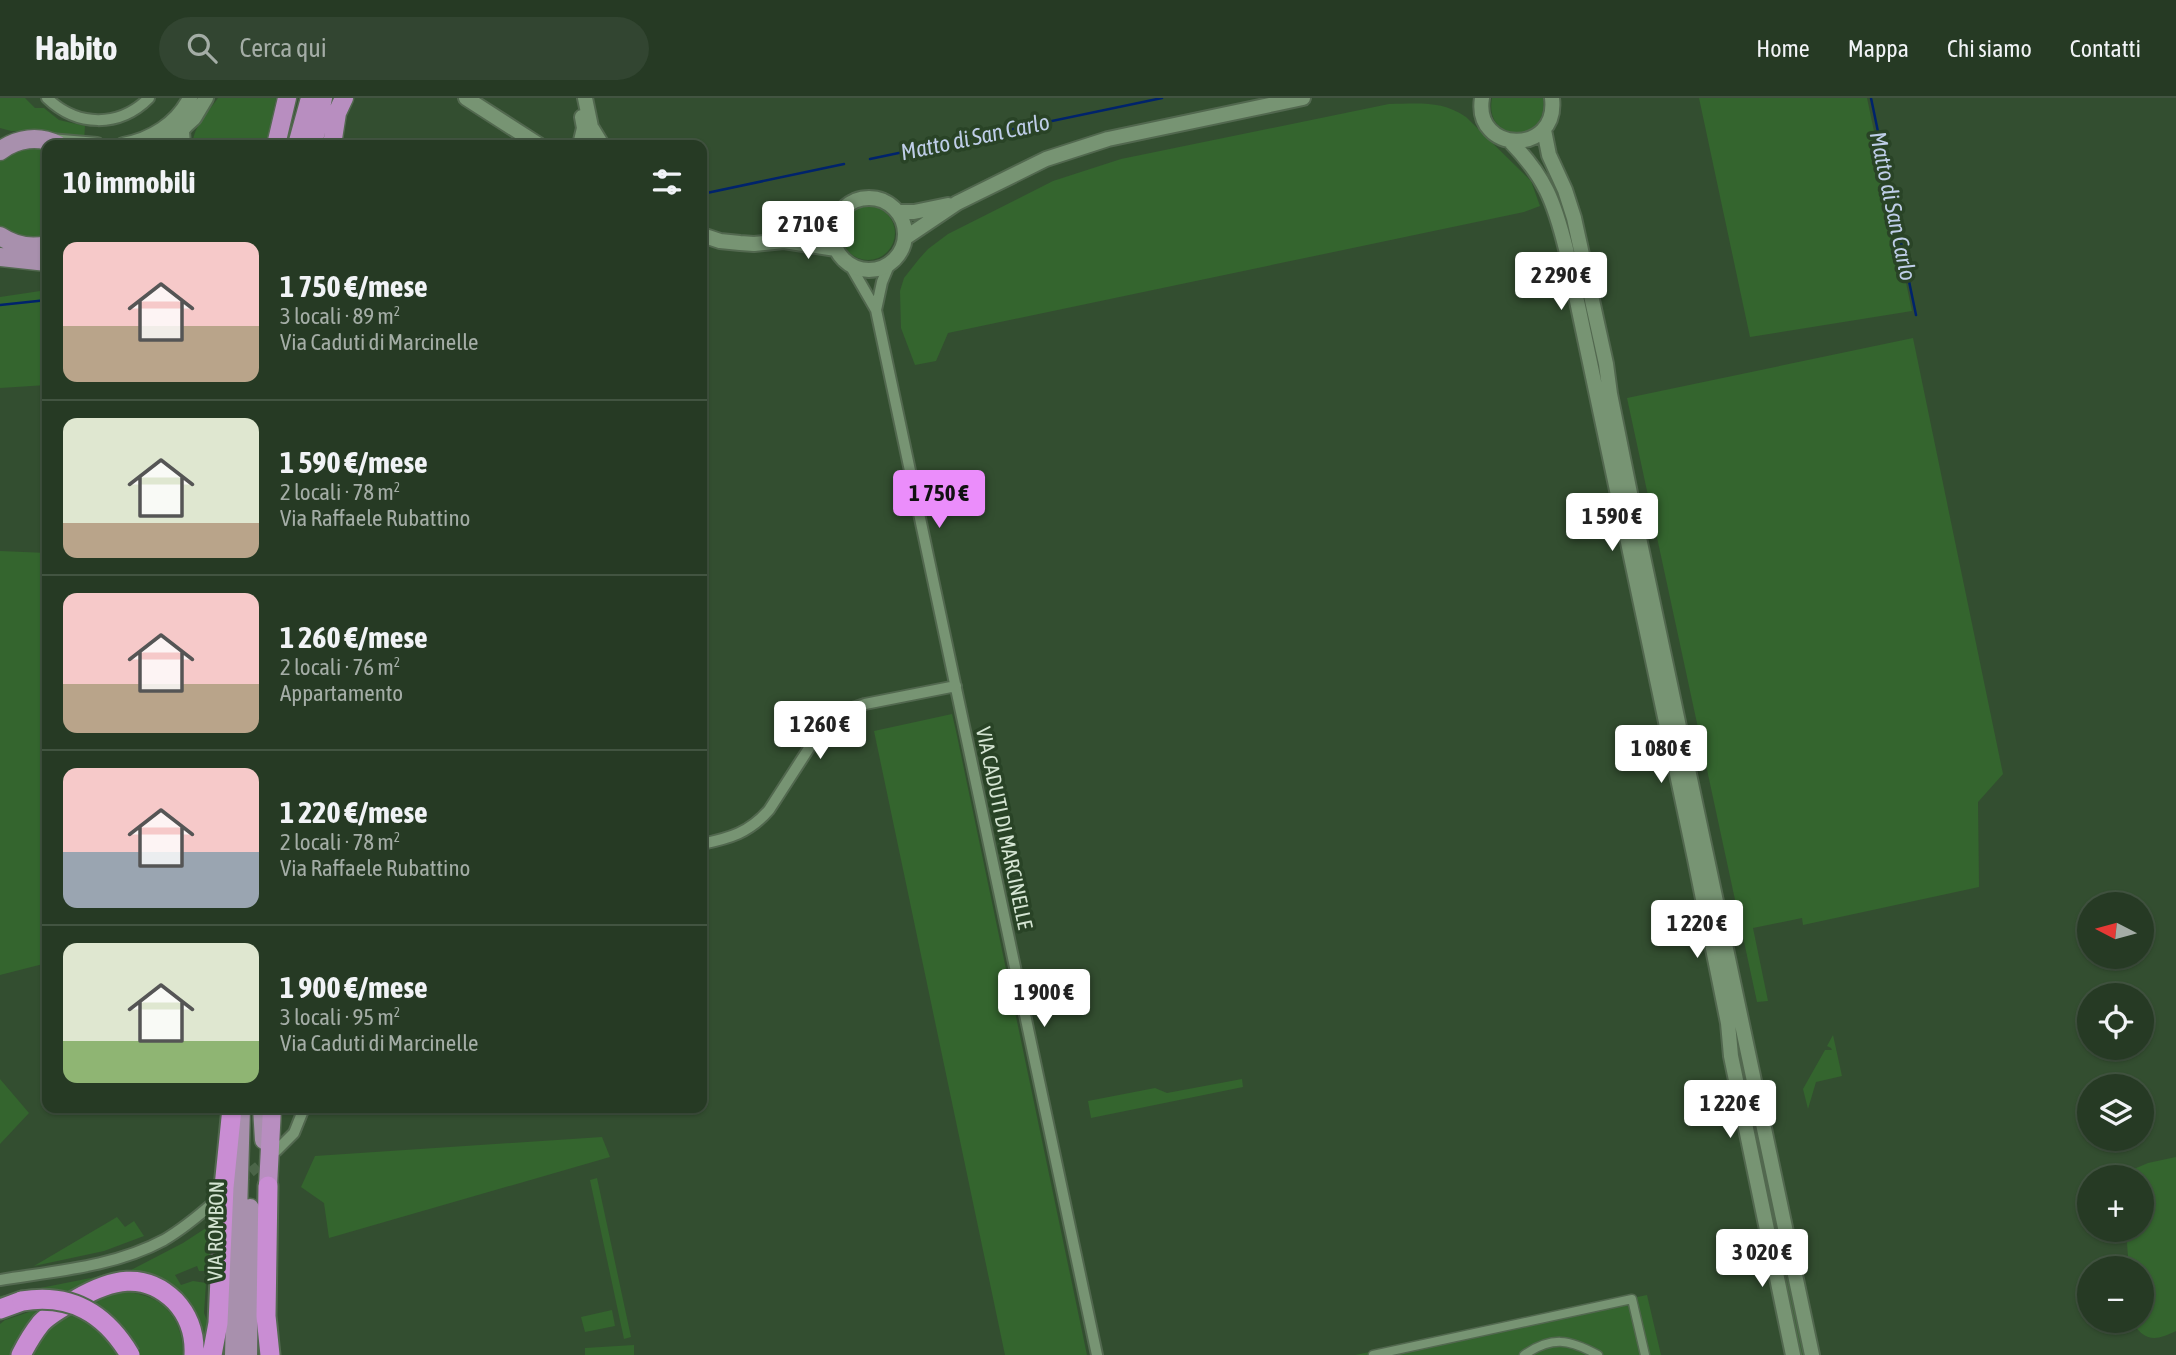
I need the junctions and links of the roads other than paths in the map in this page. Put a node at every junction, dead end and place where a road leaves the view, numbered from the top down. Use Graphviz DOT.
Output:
graph roads {
  1 [pos="47,98"];
  2 [pos="149,98"];
  3 [pos="190,98"];
  4 [pos="206,98"];
  5 [pos="310,98"];
  6 [pos="323,98"];
  7 [pos="344,98"];
  8 [pos="466,98"];
  9 [pos="481,98"];
  10 [pos="580,98"];
  11 [pos="585,98"];
  12 [pos="1303,98"];
  13 [pos="1552,98"];
  14 [pos="286,101"];
  15 [pos="1479,101"];
  16 [pos="189,124"];
  17 [pos="1544,130"];
  18 [pos="9,139"];
  19 [pos="142,140"];
  20 [pos="170,140"];
  21 [pos="185,140"];
  22 [pos="277,140"];
  23 [pos="298,140"];
  24 [pos="314,140"];
  25 [pos="333,140"];
  26 [pos="531,140"];
  27 [pos="547,140"];
  28 [pos="581,140"];
  29 [pos="599,140"];
  30 [pos="42,141"];
  31 [pos="1510,141"];
  32 [pos="0,151"];
  33 [pos="957,204"];
  34 [pos="898,212"];
  35 [pos="836,219"];
  36 [pos="707,237"];
  37 [pos="905,238"];
  38 [pos="784,241"];
  39 [pos="2,243"];
  40 [pos="42,246"];
  41 [pos="836,249"];
  42 [pos="42,260"];
  43 [pos="850,265"];
  44 [pos="889,265"];
  45 [pos="876,310"];
  46 [pos="956,686"];
  47 [pos="707,843"];
  48 [pos="223,1113"];
  49 [pos="231,1113"];
  50 [pos="241,1113"];
  51 [pos="252,1113"];
  52 [pos="262,1113"];
  53 [pos="272,1113"];
  54 [pos="302,1113"];
  55 [pos="276,1151"];
  56 [pos="268,1186"];
  57 [pos="224,1187"];
  58 [pos="212,1204"];
  59 [pos="223,1237"];
  60 [pos="0,1280"];
  61 [pos="0,1309"];
  62 [pos="22,1355"];
  63 [pos="130,1355"];
  64 [pos="194,1355"];
  65 [pos="212,1355"];
  66 [pos="222,1355"];
  67 [pos="234,1355"];
  68 [pos="248,1355"];
  69 [pos="270,1355"];
  70 [pos="1097,1355"];
  71 [pos="1374,1355"];
  72 [pos="1524,1355"];
  73 [pos="1598,1355"];
  74 [pos="1645,1355"];
  75 [pos="1793,1355"];
  76 [pos="1812,1355"];
  1 -- 2 [label="street"];
  3 -- 19 [label="street"];
  4 -- 16 [label="street"];
  5 -- 23 [label="highway"];
  6 -- 24 [label="highway"];
  7 -- 25 [label="highway"];
  8 -- 26 [label="street"];
  9 -- 27 [label="street"];
  10 -- 28 [label="street"];
  11 -- 29 [label="street"];
  12 -- 33 [label="street"];
  13 -- 17 [label="street"];
  14 -- 22 [label="highway"];
  15 -- 31 [label="street"];
  16 -- 20 [label="street"];
  16 -- 21 [label="street"];
  17 -- 31 [label="street"];
  17 -- 76 [label="street"];
  18 -- 30 [label="main road"];
  18 -- 32 [label="main road"];
  31 -- 75 [label="street"];
  33 -- 34 [label="street"];
  33 -- 37 [label="street"];
  34 -- 35 [label="street"];
  34 -- 37 [label="street"];
  35 -- 38 [label="street"];
  35 -- 41 [label="street"];
  36 -- 38 [label="street"];
  37 -- 44 [label="street"];
  38 -- 41 [label="street"];
  39 -- 40 [label="main road"];
  39 -- 42 [label="main road"];
  41 -- 43 [label="street"];
  43 -- 44 [label="street"];
  43 -- 45 [label="street, VIA CADUTI DI MARCINELLE"];
  44 -- 45 [label="street, VIA CADUTI DI MARCINELLE"];
  45 -- 46 [label="street, VIA CADUTI DI MARCINELLE"];
  46 -- 47 [label="street"];
  46 -- 70 [label="street, VIA CADUTI DI MARCINELLE"];
  48 -- 57 [label="highway"];
  49 -- 57 [label="highway"];
  50 -- 67 [label="main road, VIA ROMBON"];
  51 -- 68 [label="main road, VIA ROMBON"];
  52 -- 56 [label="main road"];
  53 -- 56 [label="highway"];
  54 -- 55 [label="street"];
  56 -- 69 [label="highway"];
  57 -- 59 [label="highway"];
  58 -- 60 [label="street, VIA ROMBON"];
  59 -- 65 [label="highway"];
  59 -- 66 [label="highway"];
  61 -- 63 [label="highway, bridge"];
  62 -- 64 [label="highway"];
  71 -- 74 [label="street"];
  72 -- 73 [label="street"];
}
